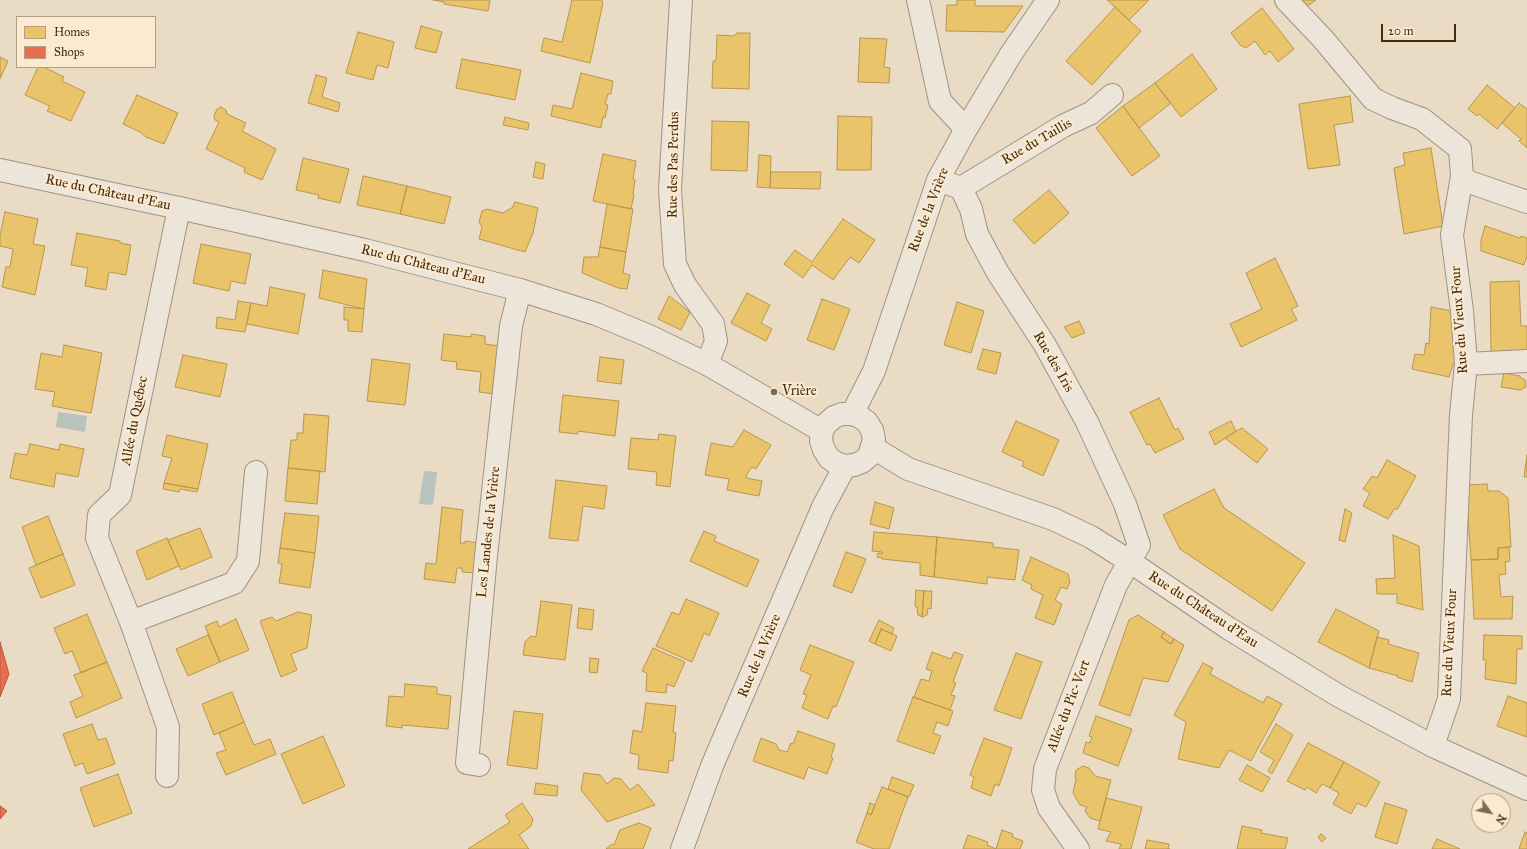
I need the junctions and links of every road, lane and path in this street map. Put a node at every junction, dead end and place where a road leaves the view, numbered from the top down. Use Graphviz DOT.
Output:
graph roads {
  1 [pos="681,0"];
  2 [pos="918,0"];
  3 [pos="1048,0"];
  4 [pos="1286,0"];
  5 [pos="1112,95"];
  6 [pos="966,129"];
  7 [pos="0,170"];
  8 [pos="1462,176"];
  9 [pos="938,180"];
  10 [pos="961,188"];
  11 [pos="1527,202"];
  12 [pos="179,208"];
  13 [pos="520,290"];
  14 [pos="1527,361"];
  15 [pos="707,364"];
  16 [pos="1466,364"];
  17 [pos="852,414"];
  18 [pos="822,431"];
  19 [pos="872,447"];
  20 [pos="845,466"];
  21 [pos="256,472"];
  22 [pos="1129,561"];
  23 [pos="132,622"];
  24 [pos="1433,746"];
  25 [pos="479,765"];
  26 [pos="167,776"];
  27 [pos="1527,789"];
  28 [pos="682,849"];
  29 [pos="1078,849"];
  1 -- 15 [label="street, Rue des Pas Perdus"];
  2 -- 6 [label="street"];
  3 -- 6 [label="street, Rue de la Vrière"];
  4 -- 8 [label="street, Rue du Vieux Four"];
  5 -- 10 [label="street, Rue du Taillis"];
  6 -- 9 [label="street, Rue de la Vrière"];
  7 -- 12 [label="street, Rue du Château d'Eau"];
  8 -- 11 [label="street"];
  8 -- 16 [label="street, Rue du Vieux Four"];
  9 -- 10 [label="street"];
  9 -- 17 [label="street, Rue de la Vrière"];
  10 -- 22 [label="street, Rue des Iris"];
  12 -- 13 [label="street, Rue du Château d'Eau"];
  12 -- 23 [label="street, Allée du Québec"];
  13 -- 15 [label="street, Rue du Château d'Eau"];
  13 -- 25 [label="street, Les Landes de la Vrière"];
  14 -- 16 [label="street"];
  15 -- 18 [label="street, Rue du Château d'Eau"];
  16 -- 24 [label="street, Rue du Vieux Four"];
  17 -- 18 [label="street"];
  17 -- 19 [label="street"];
  18 -- 20 [label="street"];
  19 -- 20 [label="street"];
  19 -- 22 [label="street, Rue du Château d'Eau"];
  20 -- 28 [label="street, Rue de la Vrière"];
  21 -- 23 [label="street"];
  22 -- 24 [label="street, Rue du Château d'Eau"];
  22 -- 29 [label="street, Allée du Pic-Vert"];
  23 -- 26 [label="street, Allée du Québec"];
  24 -- 27 [label="street, Rue du Château d'Eau"];
}
